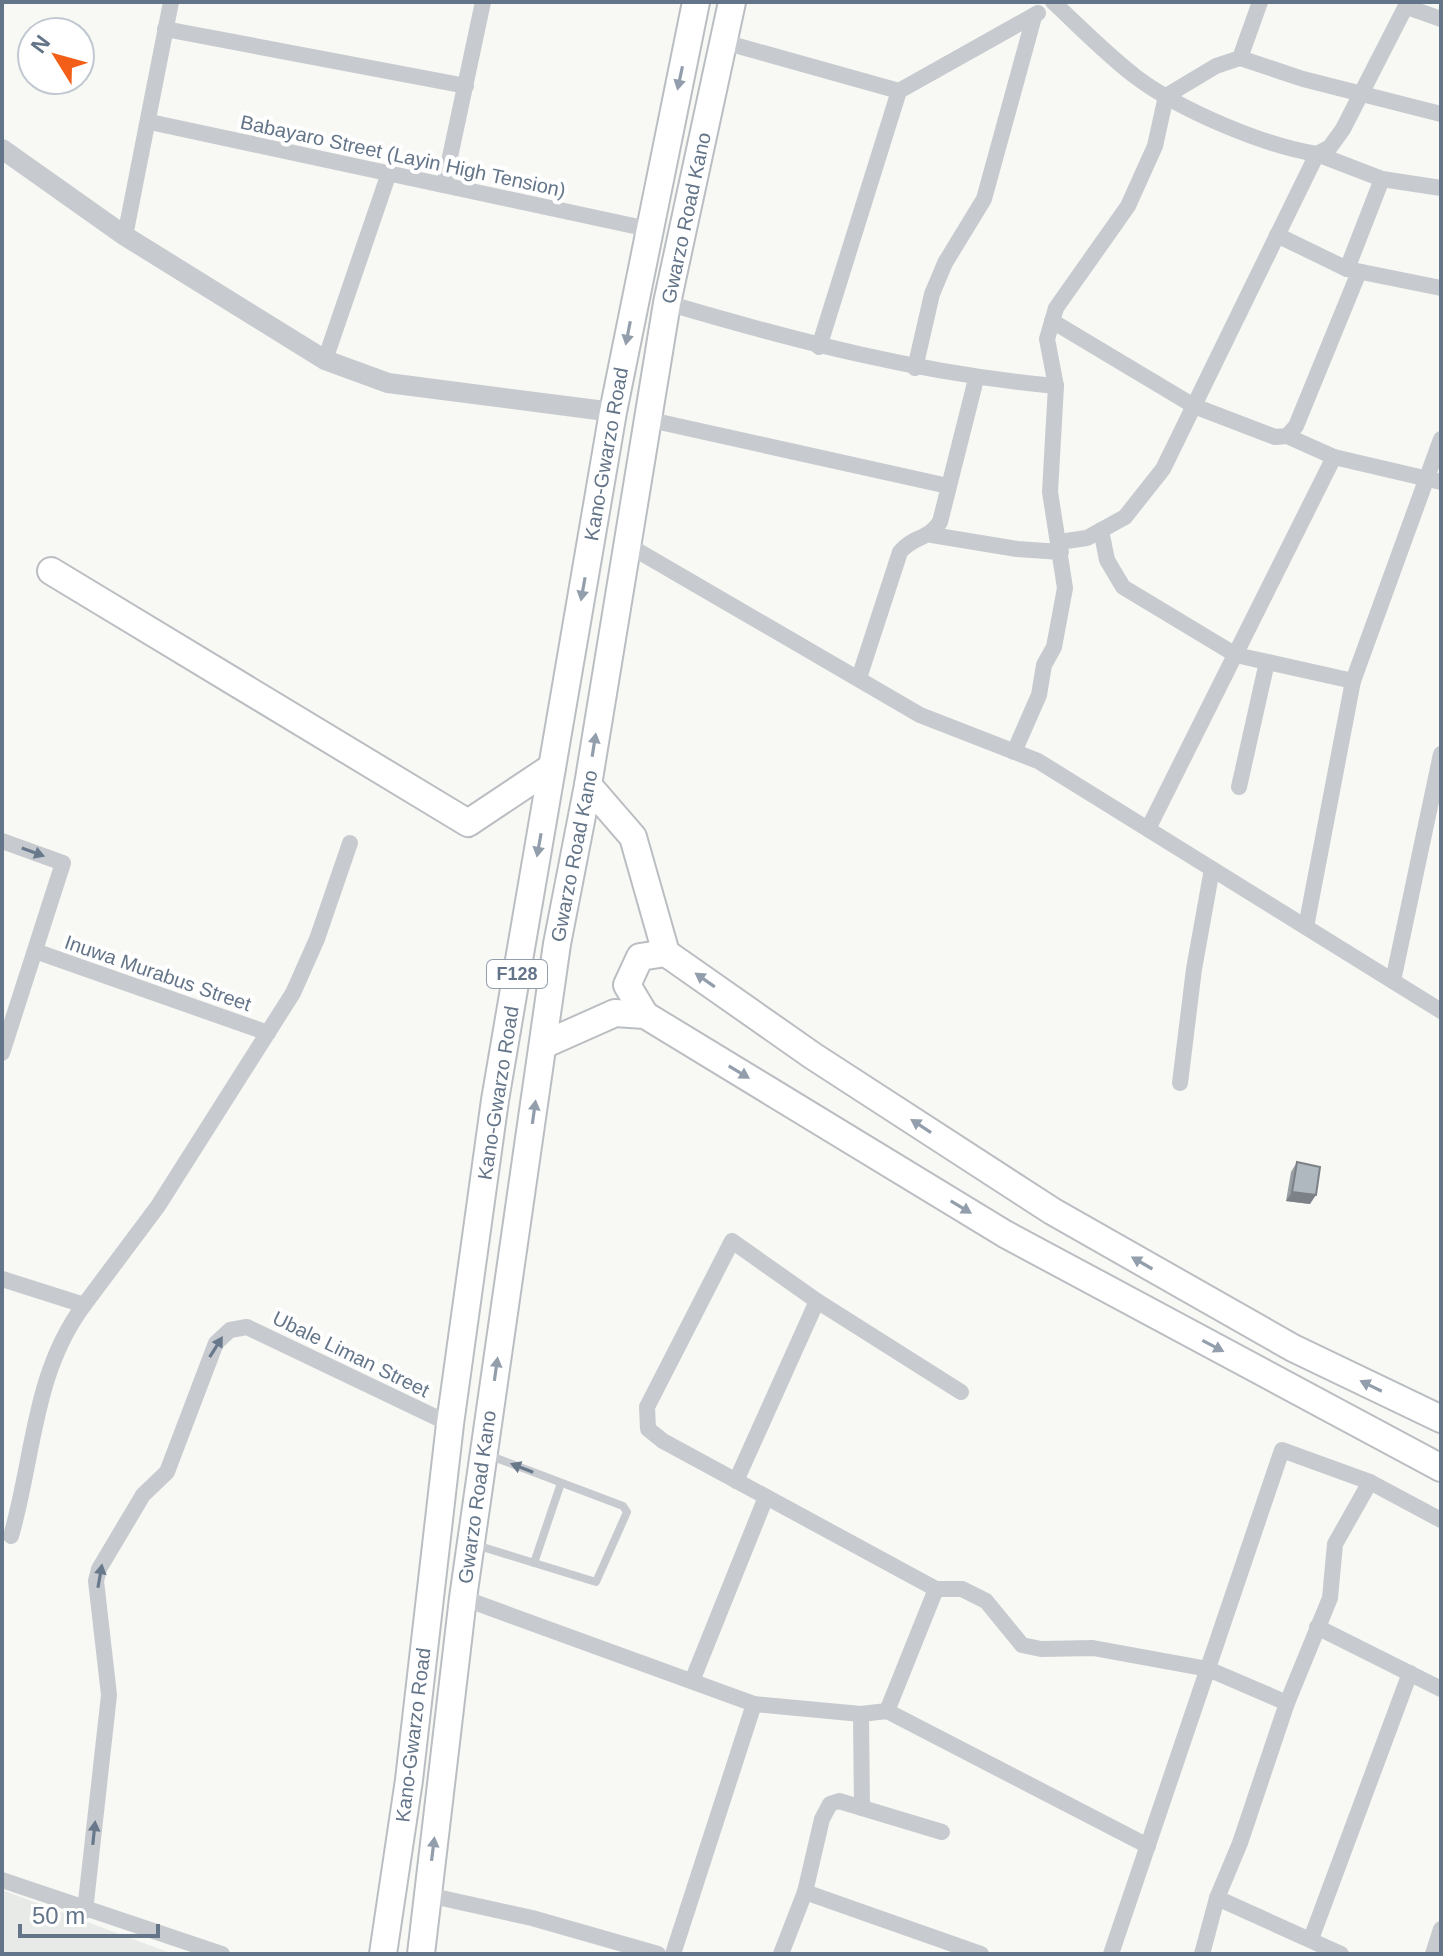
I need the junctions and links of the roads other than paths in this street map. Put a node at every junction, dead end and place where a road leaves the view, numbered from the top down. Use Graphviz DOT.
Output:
graph roads {
  1 [pos="171,2"];
  2 [pos="483,2"];
  3 [pos="696,2"];
  4 [pos="732,2"];
  5 [pos="1052,2"];
  6 [pos="1260,2"];
  7 [pos="1408,4"];
  8 [pos="1034,17"];
  9 [pos="1441,19"];
  10 [pos="165,29"];
  11 [pos="724,42"];
  12 [pos="1240,58"];
  13 [pos="466,86"];
  14 [pos="899,91"];
  15 [pos="1364,93"];
  16 [pos="1166,96"];
  17 [pos="1441,114"];
  18 [pos="150,122"];
  19 [pos="2,149"];
  20 [pos="1317,154"];
  21 [pos="389,173"];
  22 [pos="1382,179"];
  23 [pos="444,185"];
  24 [pos="1441,188"];
  25 [pos="648,229"];
  26 [pos="1277,235"];
  27 [pos="125,236"];
  28 [pos="1353,270"];
  29 [pos="1441,288"];
  30 [pos="667,303"];
  31 [pos="1052,321"];
  32 [pos="819,347"];
  33 [pos="325,360"];
  34 [pos="915,368"];
  35 [pos="976,379"];
  36 [pos="1056,386"];
  37 [pos="1194,406"];
  38 [pos="613,412"];
  39 [pos="646,419"];
  40 [pos="1287,436"];
  41 [pos="1441,439"];
  42 [pos="1334,457"];
  43 [pos="1433,480"];
  44 [pos="948,486"];
  45 [pos="1101,530"];
  46 [pos="932,535"];
  47 [pos="626,544"];
  48 [pos="1060,547"];
  49 [pos="51,571"];
  50 [pos="1236,655"];
  51 [pos="1267,662"];
  52 [pos="859,678"];
  53 [pos="1353,681"];
  54 [pos="1014,752"];
  55 [pos="1441,754"];
  56 [pos="552,767"];
  57 [pos="588,785"];
  58 [pos="1239,787"];
  59 [pos="1148,829"];
  60 [pos="2,841"];
  61 [pos="350,843"];
  62 [pos="1212,869"];
  63 [pos="1306,927"];
  64 [pos="35,951"];
  65 [pos="666,953"];
  66 [pos="1393,981"];
  67 [pos="1441,1011"];
  68 [pos="645,1015"];
  69 [pos="268,1033"];
  70 [pos="543,1045"];
  71 [pos="2,1053"];
  72 [pos="1180,1083"];
  73 [pos="2,1279"];
  74 [pos="817,1301"];
  75 [pos="84,1305"];
  76 [pos="961,1392"];
  77 [pos="1441,1419"];
  78 [pos="450,1424"];
  79 [pos="483,1453"];
  80 [pos="1441,1468"];
  81 [pos="736,1481"];
  82 [pos="1370,1482"];
  83 [pos="561,1483"];
  84 [pos="766,1497"];
  85 [pos="1441,1520"];
  86 [pos="11,1536"];
  87 [pos="470,1543"];
  88 [pos="534,1563"];
  89 [pos="936,1589"];
  90 [pos="463,1598"];
  91 [pos="1317,1627"];
  92 [pos="1208,1669"];
  93 [pos="1410,1673"];
  94 [pos="692,1681"];
  95 [pos="1441,1689"];
  96 [pos="1287,1703"];
  97 [pos="754,1704"];
  98 [pos="887,1711"];
  99 [pos="861,1714"];
  100 [pos="862,1808"];
  101 [pos="942,1832"];
  102 [pos="1148,1846"];
  103 [pos="2,1880"];
  104 [pos="805,1892"];
  105 [pos="428,1895"];
  106 [pos="1217,1898"];
  107 [pos="85,1911"];
  108 [pos="1441,1929"];
  109 [pos="1311,1939"];
  110 [pos="222,1954"];
  111 [pos="383,1954"];
  112 [pos="421,1954"];
  113 [pos="658,1954"];
  114 [pos="673,1954"];
  115 [pos="781,1954"];
  116 [pos="981,1954"];
  117 [pos="1111,1954"];
  118 [pos="1202,1954"];
  119 [pos="1341,1954"];
  120 [pos="1433,1954"];
  1 -- 10 [label="street"];
  2 -- 13 [label="street"];
  3 -- 25 [label="main road, Kano-Gwarzo Road / F128, one-way"];
  4 -- 11 [label="main road, Gwarzo Road Kano / F128"];
  5 -- 8 [label="street"];
  5 -- 16 [label="street"];
  6 -- 12 [label="street"];
  7 -- 9 [label="street"];
  7 -- 15 [label="street"];
  8 -- 14 [label="street"];
  8 -- 34 [label="street"];
  10 -- 13 [label="street"];
  10 -- 18 [label="street"];
  11 -- 14 [label="street"];
  11 -- 30 [label="main road, Gwarzo Road Kano / F128"];
  12 -- 15 [label="street"];
  12 -- 16 [label="street"];
  13 -- 23 [label="street"];
  14 -- 32 [label="street"];
  15 -- 17 [label="street"];
  15 -- 20 [label="street"];
  16 -- 20 [label="street"];
  16 -- 31 [label="street"];
  18 -- 21 [label="street, Babayaro Street (Layin High Tension)"];
  18 -- 27 [label="street"];
  19 -- 27 [label="street"];
  20 -- 22 [label="street"];
  20 -- 26 [label="street"];
  21 -- 23 [label="street, Babayaro Street (Layin High Tension)"];
  21 -- 33 [label="street"];
  22 -- 24 [label="street"];
  22 -- 28 [label="street"];
  23 -- 25 [label="street, Babayaro Street (Layin High Tension)"];
  25 -- 38 [label="main road, Kano-Gwarzo Road / F128, one-way"];
  26 -- 28 [label="street"];
  26 -- 37 [label="street"];
  27 -- 33 [label="street"];
  28 -- 29 [label="street"];
  28 -- 40 [label="street"];
  30 -- 32 [label="street"];
  30 -- 39 [label="main road, Gwarzo Road Kano / F128"];
  31 -- 36 [label="street"];
  31 -- 37 [label="street"];
  32 -- 34 [label="street"];
  33 -- 38 [label="street"];
  34 -- 35 [label="street"];
  35 -- 36 [label="street"];
  35 -- 44 [label="street"];
  36 -- 48 [label="street"];
  37 -- 40 [label="street"];
  37 -- 45 [label="street"];
  38 -- 56 [label="main road, Kano-Gwarzo Road / F128, one-way"];
  39 -- 44 [label="street"];
  39 -- 47 [label="main road, Gwarzo Road Kano / F128"];
  40 -- 42 [label="street"];
  41 -- 43 [label="street"];
  42 -- 43 [label="street"];
  42 -- 50 [label="street"];
  43 -- 53 [label="street"];
  44 -- 46 [label="street"];
  45 -- 48 [label="street"];
  45 -- 50 [label="street"];
  46 -- 48 [label="street"];
  46 -- 52 [label="street"];
  47 -- 52 [label="street"];
  57 -- 47 [label="main road, Gwarzo Road Kano / F128, one-way"];
  48 -- 54 [label="street"];
  49 -- 56 [label="main road"];
  50 -- 51 [label="street"];
  50 -- 59 [label="street"];
  51 -- 53 [label="street"];
  51 -- 58 [label="street"];
  52 -- 54 [label="street"];
  53 -- 63 [label="street"];
  54 -- 59 [label="street"];
  55 -- 66 [label="street"];
  56 -- 78 [label="main road, Kano-Gwarzo Road / F128, one-way"];
  57 -- 65 [label="main road"];
  57 -- 70 [label="main road, Gwarzo Road Kano / F128"];
  59 -- 62 [label="street"];
  60 -- 64 [label="street, one-way"];
  61 -- 69 [label="street"];
  62 -- 63 [label="street"];
  62 -- 72 [label="street"];
  63 -- 66 [label="street"];
  64 -- 69 [label="street, Inuwa Murabus Street"];
  64 -- 71 [label="street"];
  65 -- 68 [label="main road"];
  77 -- 65 [label="main road, one-way"];
  66 -- 67 [label="street"];
  68 -- 70 [label="main road"];
  68 -- 80 [label="main road, one-way"];
  69 -- 75 [label="street"];
  79 -- 70 [label="main road, Gwarzo Road Kano / F128, one-way"];
  73 -- 75 [label="street"];
  74 -- 76 [label="street"];
  74 -- 81 [label="street"];
  74 -- 81 [label="street"];
  75 -- 86 [label="street"];
  107 -- 78 [label="street, Ubale Liman Street, one-way"];
  78 -- 111 [label="main road, Kano-Gwarzo Road / F128"];
  83 -- 79 [label="lane, one-way"];
  79 -- 87 [label="main road, Gwarzo Road Kano / F128"];
  81 -- 84 [label="street"];
  82 -- 85 [label="street"];
  82 -- 91 [label="street"];
  82 -- 92 [label="street"];
  83 -- 88 [label="lane"];
  83 -- 88 [label="lane"];
  84 -- 89 [label="street"];
  84 -- 94 [label="street"];
  87 -- 88 [label="lane"];
  87 -- 90 [label="main road, Gwarzo Road Kano / F128"];
  89 -- 92 [label="street"];
  89 -- 98 [label="street"];
  90 -- 94 [label="street"];
  105 -- 90 [label="main road, Gwarzo Road Kano / F128, one-way"];
  91 -- 93 [label="street"];
  91 -- 96 [label="street"];
  92 -- 96 [label="street"];
  92 -- 102 [label="street"];
  93 -- 95 [label="street"];
  93 -- 109 [label="street"];
  94 -- 97 [label="street"];
  96 -- 106 [label="street"];
  97 -- 99 [label="street"];
  97 -- 114 [label="street"];
  98 -- 99 [label="street"];
  98 -- 102 [label="street"];
  99 -- 100 [label="street"];
  100 -- 101 [label="street"];
  100 -- 104 [label="street"];
  102 -- 117 [label="street"];
  103 -- 107 [label="street"];
  104 -- 115 [label="street"];
  104 -- 116 [label="street"];
  105 -- 112 [label="main road, Gwarzo Road Kano / F128"];
  105 -- 113 [label="street"];
  106 -- 109 [label="street"];
  106 -- 118 [label="street"];
  107 -- 110 [label="street"];
  108 -- 120 [label="street"];
  109 -- 119 [label="street"];
}
